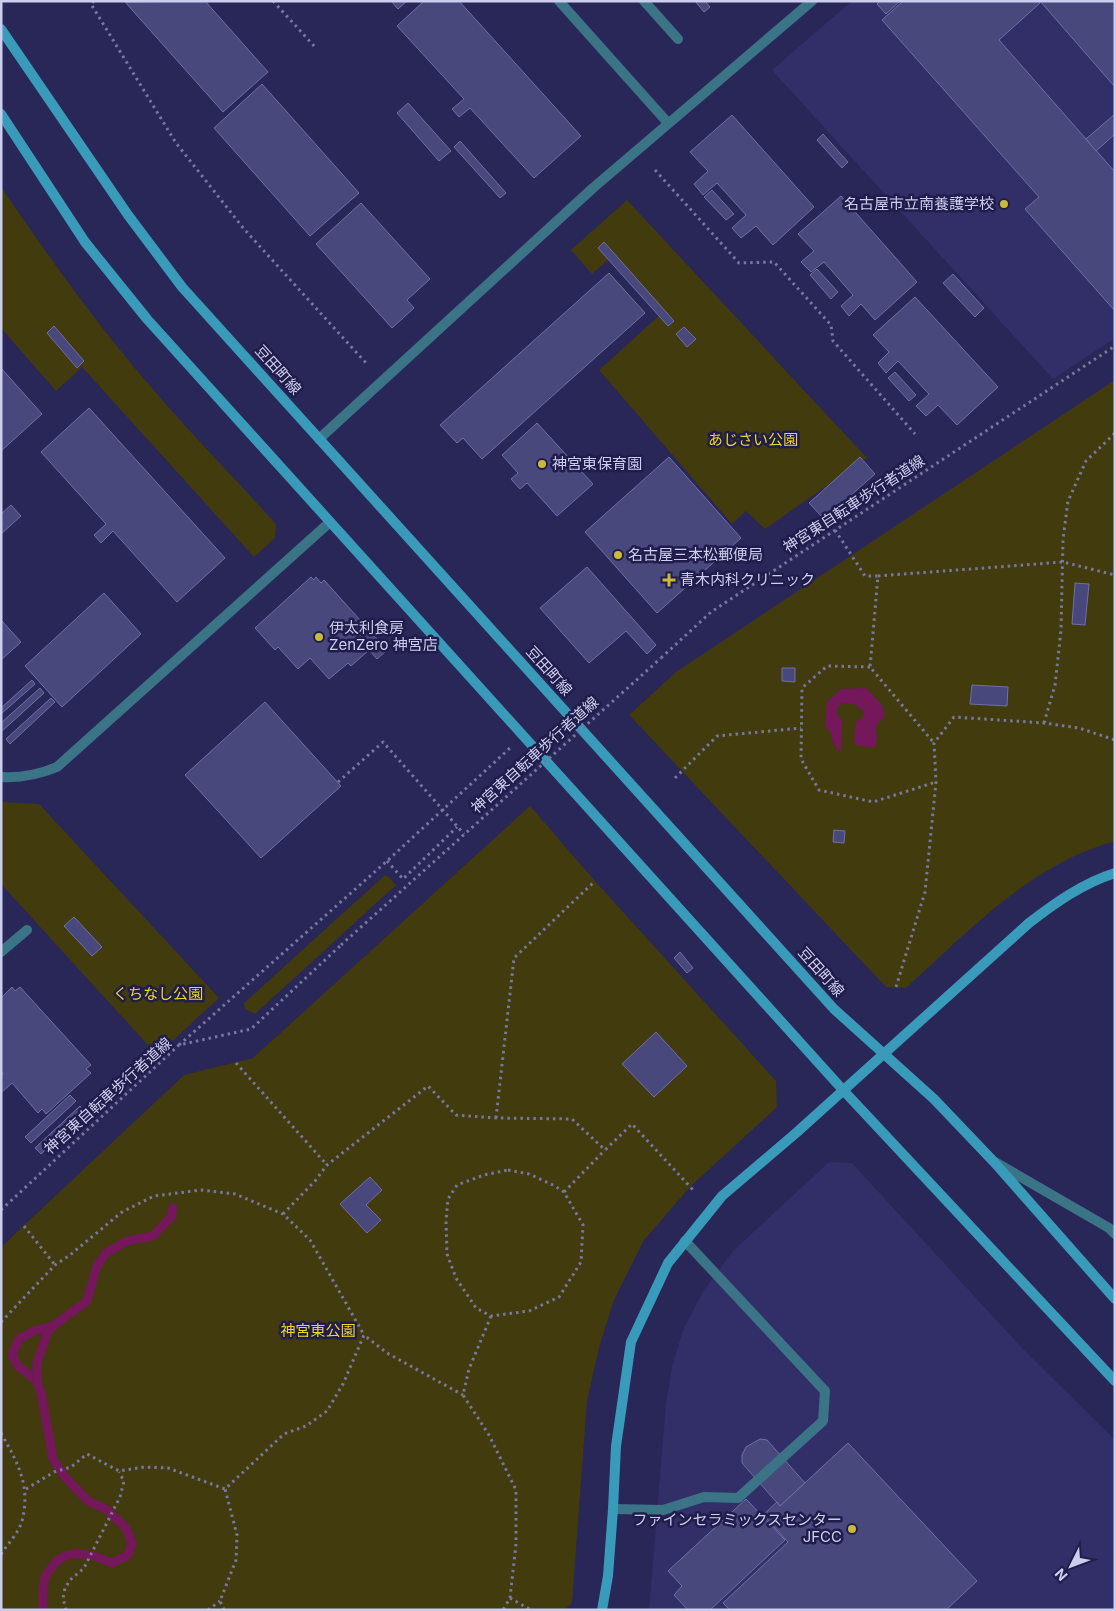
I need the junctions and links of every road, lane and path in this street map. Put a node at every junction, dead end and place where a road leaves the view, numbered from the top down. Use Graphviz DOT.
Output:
graph roads {
  1 [pos="94,1"];
  2 [pos="273,1"];
  3 [pos="559,1"];
  4 [pos="644,1"];
  5 [pos="812,1"];
  6 [pos="1,29"];
  7 [pos="678,39"];
  8 [pos="315,47"];
  9 [pos="1,114"];
  10 [pos="668,123"];
  11 [pos="655,170"];
  12 [pos="1115,346"];
  13 [pos="366,363"];
  14 [pos="1115,433"];
  15 [pos="915,434"];
  16 [pos="319,439"];
  17 [pos="330,522"];
  18 [pos="835,530"];
  19 [pos="1063,562"];
  20 [pos="1115,575"];
  21 [pos="878,576"];
  22 [pos="870,667"];
  23 [pos="1044,723"];
  24 [pos="801,728"];
  25 [pos="523,736"];
  26 [pos="1115,740"];
  27 [pos="934,743"];
  28 [pos="1,777"];
  29 [pos="675,778"];
  30 [pos="338,782"];
  31 [pos="936,782"];
  32 [pos="458,828"];
  33 [pos="464,834"];
  34 [pos="387,861"];
  35 [pos="1115,873"];
  36 [pos="595,881"];
  37 [pos="27,930"];
  38 [pos="1,952"];
  39 [pos="896,987"];
  40 [pos="179,1045"];
  41 [pos="884,1054"];
  42 [pos="236,1063"];
  43 [pos="843,1090"];
  44 [pos="496,1118"];
  45 [pos="605,1150"];
  46 [pos="994,1162"];
  47 [pos="326,1165"];
  48 [pos="694,1191"];
  49 [pos="564,1192"];
  50 [pos="1,1210"];
  51 [pos="283,1214"];
  52 [pos="24,1226"];
  53 [pos="1115,1234"];
  54 [pos="685,1241"];
  55 [pos="55,1265"];
  56 [pos="1115,1299"];
  57 [pos="491,1316"];
  58 [pos="1,1322"];
  59 [pos="364,1335"];
  60 [pos="1115,1382"];
  61 [pos="463,1395"];
  62 [pos="1,1433"];
  63 [pos="119,1471"];
  64 [pos="26,1489"];
  65 [pos="225,1489"];
  66 [pos="613,1509"];
  67 [pos="1,1554"];
  68 [pos="510,1598"];
  69 [pos="220,1601"];
  70 [pos="66,1610"];
  71 [pos="208,1610"];
  72 [pos="224,1610"];
  73 [pos="504,1610"];
  74 [pos="531,1610"];
  75 [pos="602,1610"];
  1 -- 13 [label="path"];
  2 -- 8 [label="path"];
  3 -- 10 [label="street"];
  4 -- 7 [label="street"];
  5 -- 10 [label="street"];
  6 -- 16 [label="street, 豆田町線"];
  9 -- 17 [label="street"];
  10 -- 16 [label="street"];
  11 -- 15 [label="path"];
  12 -- 18 [label="path, 神宮東自転車歩行者道線"];
  14 -- 19 [label="path"];
  16 -- 41 [label="street, 豆田町線"];
  17 -- 25 [label="street"];
  17 -- 28 [label="street"];
  18 -- 21 [label="path"];
  18 -- 33 [label="path, 神宮東自転車歩行者道線, bridge"];
  19 -- 20 [label="path"];
  19 -- 21 [label="path"];
  19 -- 23 [label="path"];
  21 -- 22 [label="path"];
  22 -- 24 [label="path"];
  22 -- 27 [label="path"];
  23 -- 26 [label="path"];
  23 -- 27 [label="path"];
  24 -- 29 [label="path"];
  24 -- 31 [label="path"];
  25 -- 34 [label="path"];
  25 -- 43 [label="street"];
  27 -- 31 [label="path"];
  30 -- 32 [label="path, bridge"];
  31 -- 39 [label="path"];
  32 -- 33 [label="path, bridge"];
  32 -- 34 [label="path"];
  33 -- 40 [label="path, 神宮東自転車歩行者道線, bridge"];
  34 -- 40 [label="path"];
  35 -- 41 [label="street"];
  36 -- 44 [label="path"];
  37 -- 38 [label="street"];
  40 -- 50 [label="path, 神宮東自転車歩行者道線"];
  41 -- 43 [label="street"];
  41 -- 46 [label="street, 豆田町線"];
  42 -- 47 [label="path"];
  43 -- 54 [label="street"];
  43 -- 60 [label="street"];
  44 -- 45 [label="path"];
  44 -- 47 [label="path"];
  45 -- 48 [label="path"];
  45 -- 49 [label="path"];
  46 -- 53 [label="street"];
  46 -- 56 [label="street, 豆田町線"];
  47 -- 51 [label="path"];
  49 -- 57 [label="path"];
  49 -- 57 [label="path"];
  51 -- 55 [label="path"];
  51 -- 59 [label="path"];
  52 -- 55 [label="path"];
  54 -- 66 [label="street"];
  54 -- 66 [label="street"];
  55 -- 58 [label="path"];
  57 -- 61 [label="path"];
  59 -- 61 [label="path"];
  59 -- 65 [label="path"];
  61 -- 68 [label="path"];
  62 -- 64 [label="path"];
  63 -- 64 [label="path"];
  63 -- 65 [label="path"];
  63 -- 70 [label="path"];
  64 -- 67 [label="path"];
  65 -- 69 [label="path"];
  66 -- 75 [label="street"];
  68 -- 73 [label="path"];
  68 -- 74 [label="path"];
  69 -- 71 [label="path"];
  69 -- 72 [label="path"];
}
